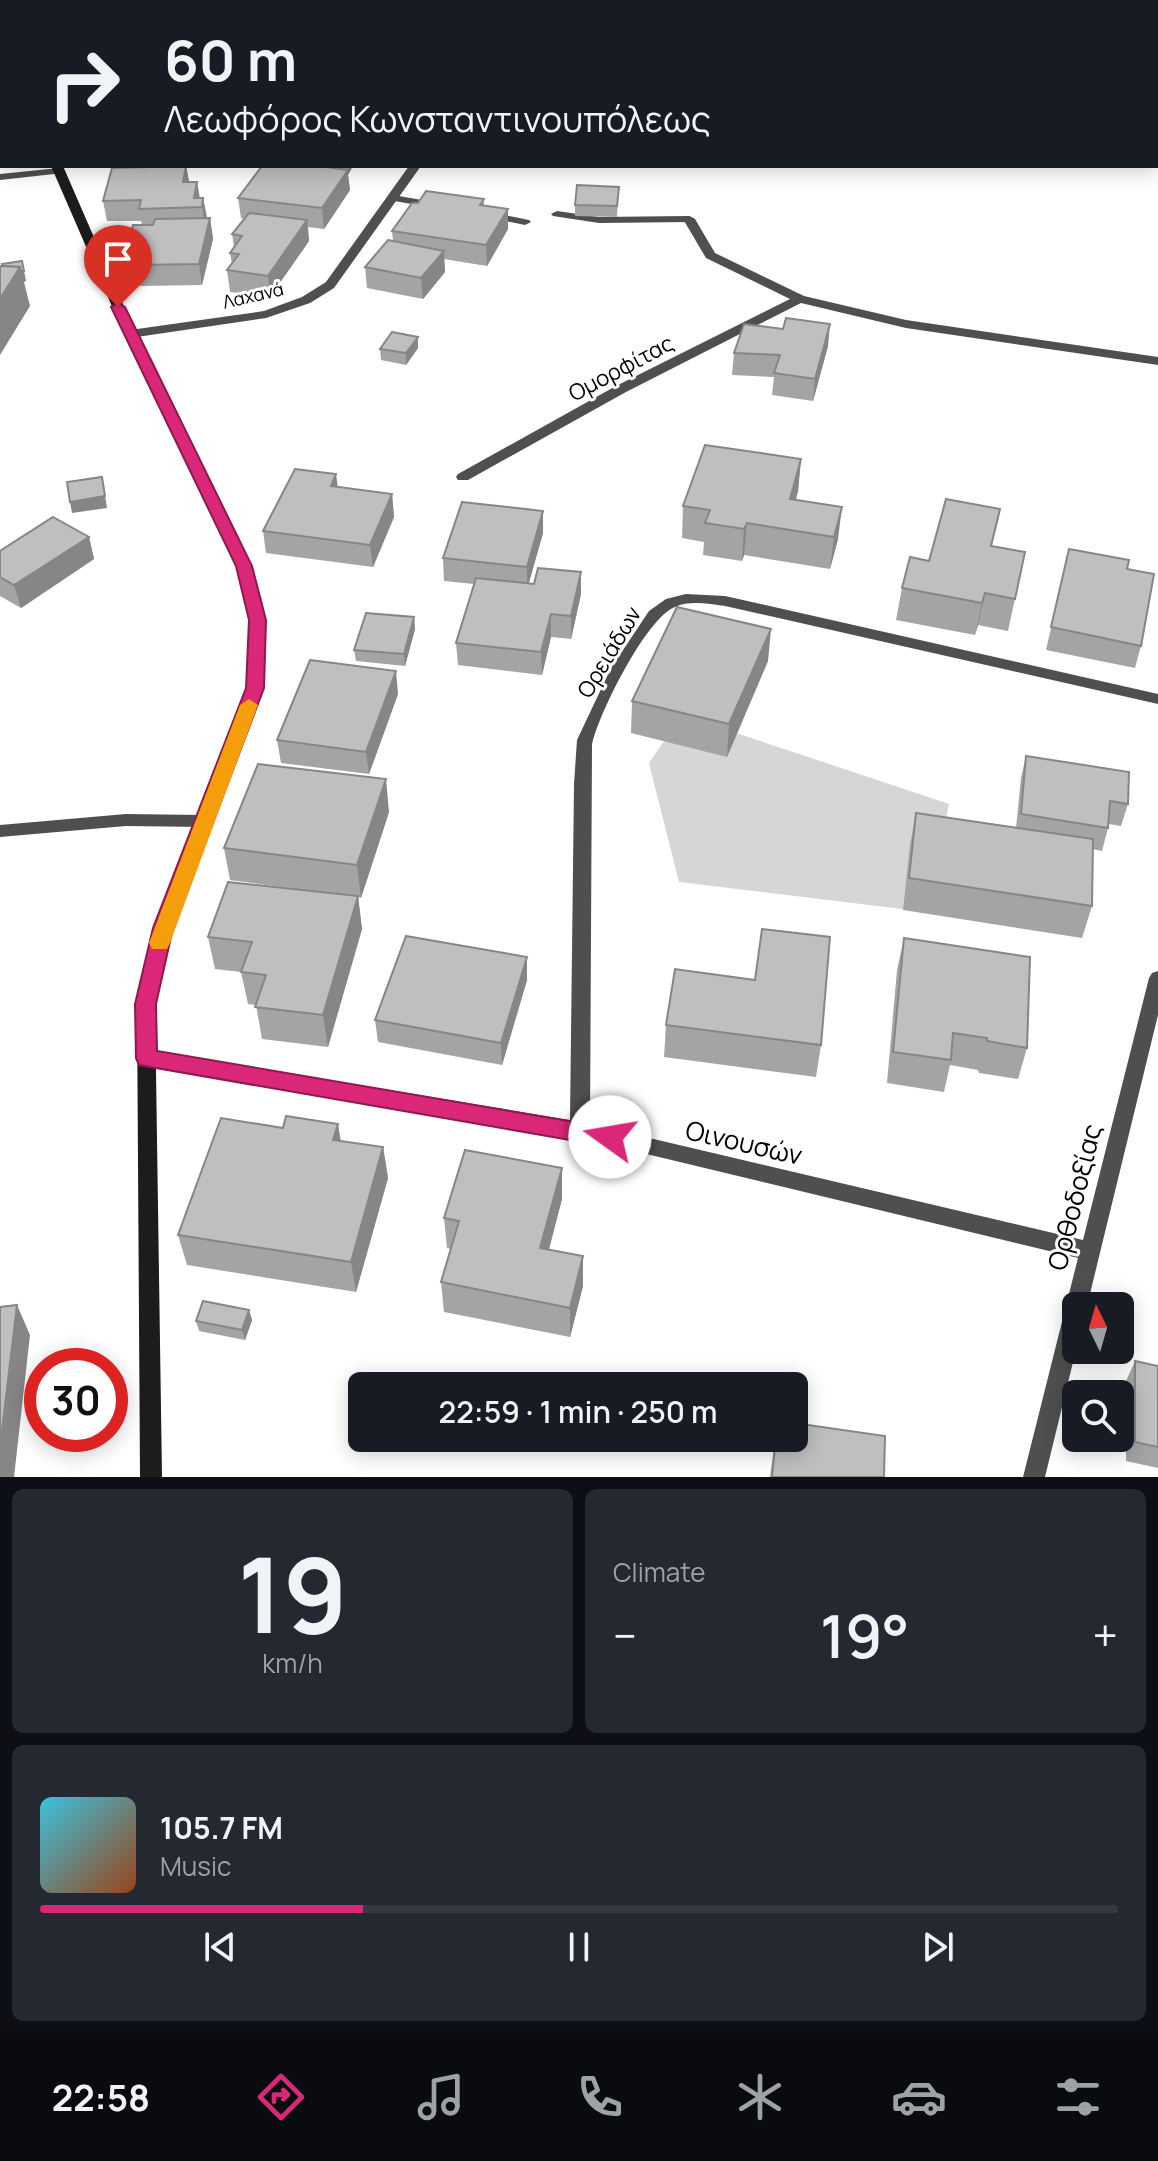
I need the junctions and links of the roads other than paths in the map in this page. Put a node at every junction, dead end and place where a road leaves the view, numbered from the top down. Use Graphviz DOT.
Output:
graph roads {
  1 [pos="58,168"];
  2 [pos="414,168"];
  3 [pos="0,177"];
  4 [pos="393,198"];
  5 [pos="452,208"];
  6 [pos="481,214"];
  7 [pos="557,214"];
  8 [pos="525,222"];
  9 [pos="800,299"];
  10 [pos="130,334"];
  11 [pos="1158,361"];
  12 [pos="463,477"];
  13 [pos="1158,699"];
  14 [pos="204,821"];
  15 [pos="0,831"];
  16 [pos="1158,978"];
  17 [pos="147,1058"];
  18 [pos="580,1130"];
  19 [pos="1089,1251"];
  20 [pos="151,1477"];
  21 [pos="1034,1477"];
  1 -- 3 [label="street"];
  1 -- 10 [label="street"];
  2 -- 4 [label="street, Λαχανά"];
  4 -- 5 [label="street"];
  4 -- 10 [label="street, Λαχανά"];
  6 -- 8 [label="street"];
  7 -- 9 [label="street"];
  9 -- 11 [label="street"];
  9 -- 12 [label="street, Ομορφίτας"];
  10 -- 14 [label="street"];
  13 -- 18 [label="street, Ορειάδων"];
  14 -- 15 [label="street"];
  14 -- 17 [label="street"];
  16 -- 19 [label="street, Ορθοδοξίας"];
  17 -- 18 [label="street, Οινουσών"];
  17 -- 20 [label="street"];
  18 -- 19 [label="street, Οινουσών"];
  19 -- 21 [label="street, Ορθοδοξίας"];
}
